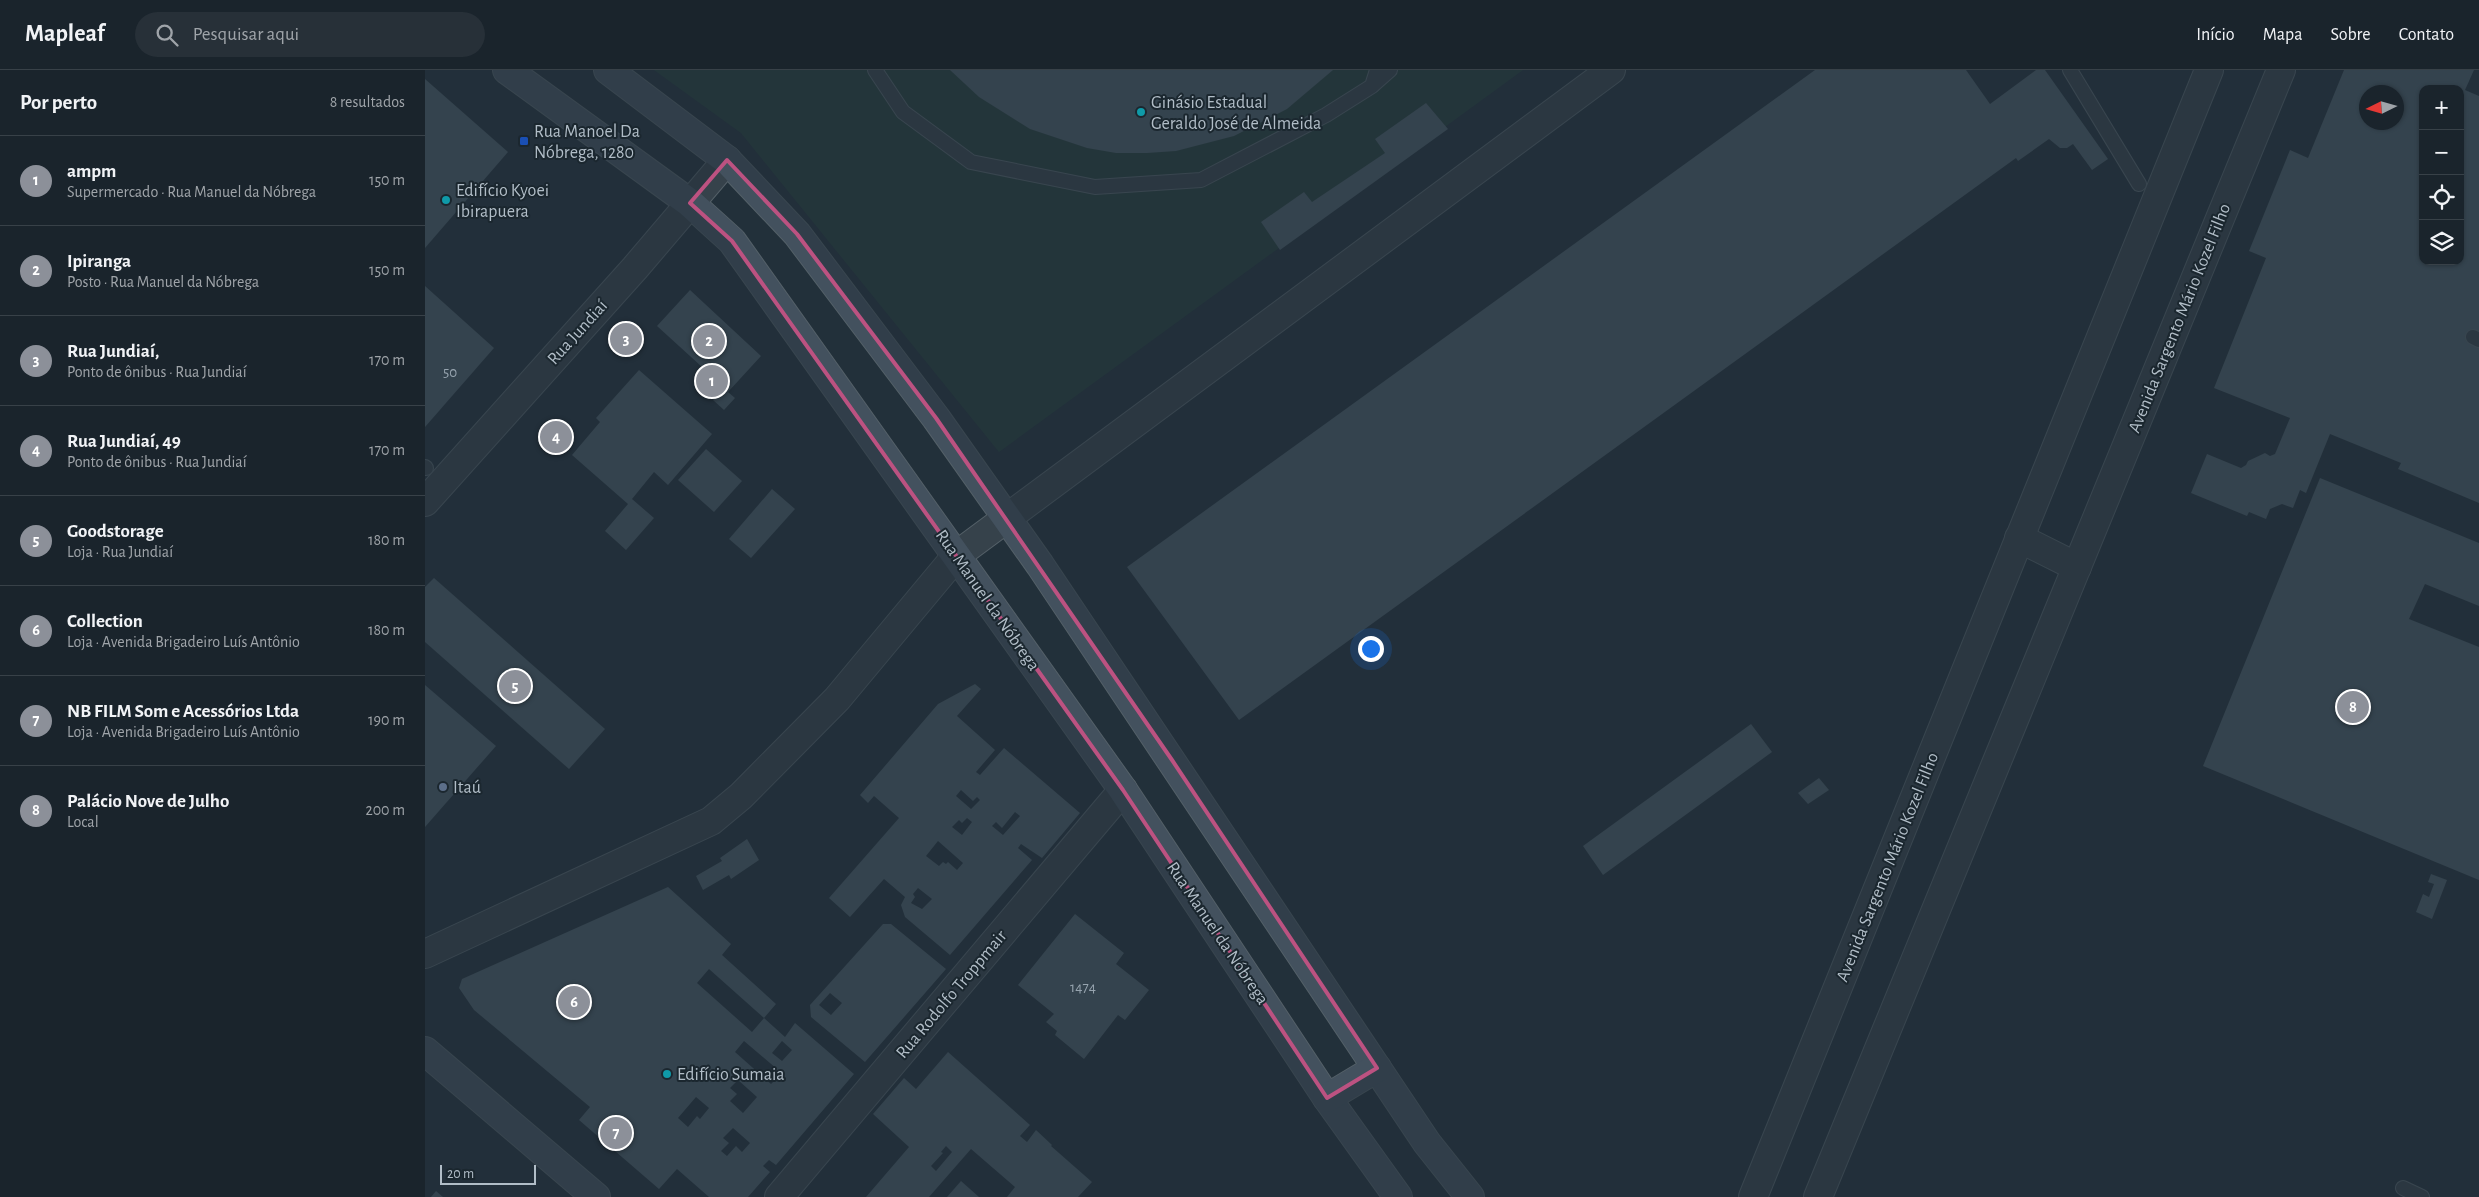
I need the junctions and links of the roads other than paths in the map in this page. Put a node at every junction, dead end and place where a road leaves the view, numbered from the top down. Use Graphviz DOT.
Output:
graph roads {
  1 [pos="507,70"];
  2 [pos="608,70"];
  3 [pos="875,70"];
  4 [pos="1377,70"];
  5 [pos="1391,70"];
  6 [pos="1611,70"];
  7 [pos="2071,70"];
  8 [pos="2209,70"];
  9 [pos="2281,70"];
  10 [pos="1372,86"];
  11 [pos="727,160"];
  12 [pos="2139,184"];
  13 [pos="691,203"];
  14 [pos="425,502"];
  15 [pos="1006,519"];
  16 [pos="2019,538"];
  17 [pos="957,555"];
  18 [pos="2077,567"];
  19 [pos="1123,790"];
  20 [pos="425,954"];
  21 [pos="425,1051"];
  22 [pos="1377,1068"];
  23 [pos="1327,1098"];
  24 [pos="2403,1188"];
  25 [pos="596,1197"];
  26 [pos="779,1197"];
  27 [pos="1398,1197"];
  28 [pos="1470,1197"];
  29 [pos="1753,1197"];
  30 [pos="1818,1197"];
  31 [pos="2422,1197"];
  1 -- 13 [label="street, Rua Manuel da Nóbrega"];
  2 -- 11 [label="street"];
  3 -- 10 [label="lane"];
  4 -- 10 [label="lane"];
  5 -- 10 [label="lane"];
  6 -- 15 [label="street"];
  7 -- 12 [label="lane"];
  8 -- 16 [label="street, Avenida Sargento Mário Kozel Filho"];
  9 -- 18 [label="street, Avenida Sargento Mário Kozel Filho"];
  11 -- 13 [label="street, Rua Jundiaí"];
  11 -- 15 [label="street"];
  13 -- 14 [label="street, Rua Jundiaí"];
  13 -- 17 [label="street, Rua Manuel da Nóbrega"];
  15 -- 17 [label="street"];
  15 -- 22 [label="street"];
  16 -- 18 [label="street"];
  16 -- 29 [label="street, Avenida Sargento Mário Kozel Filho"];
  17 -- 19 [label="street, Rua Manuel da Nóbrega"];
  17 -- 20 [label="street"];
  18 -- 30 [label="street, Avenida Sargento Mário Kozel Filho"];
  19 -- 23 [label="street, Rua Manuel da Nóbrega"];
  19 -- 26 [label="street, Rua Rodolfo Troppmair"];
  21 -- 25 [label="street"];
  22 -- 23 [label="street"];
  22 -- 28 [label="street"];
  23 -- 27 [label="street, Rua Manuel da Nóbrega"];
  24 -- 31 [label="lane"];
}
